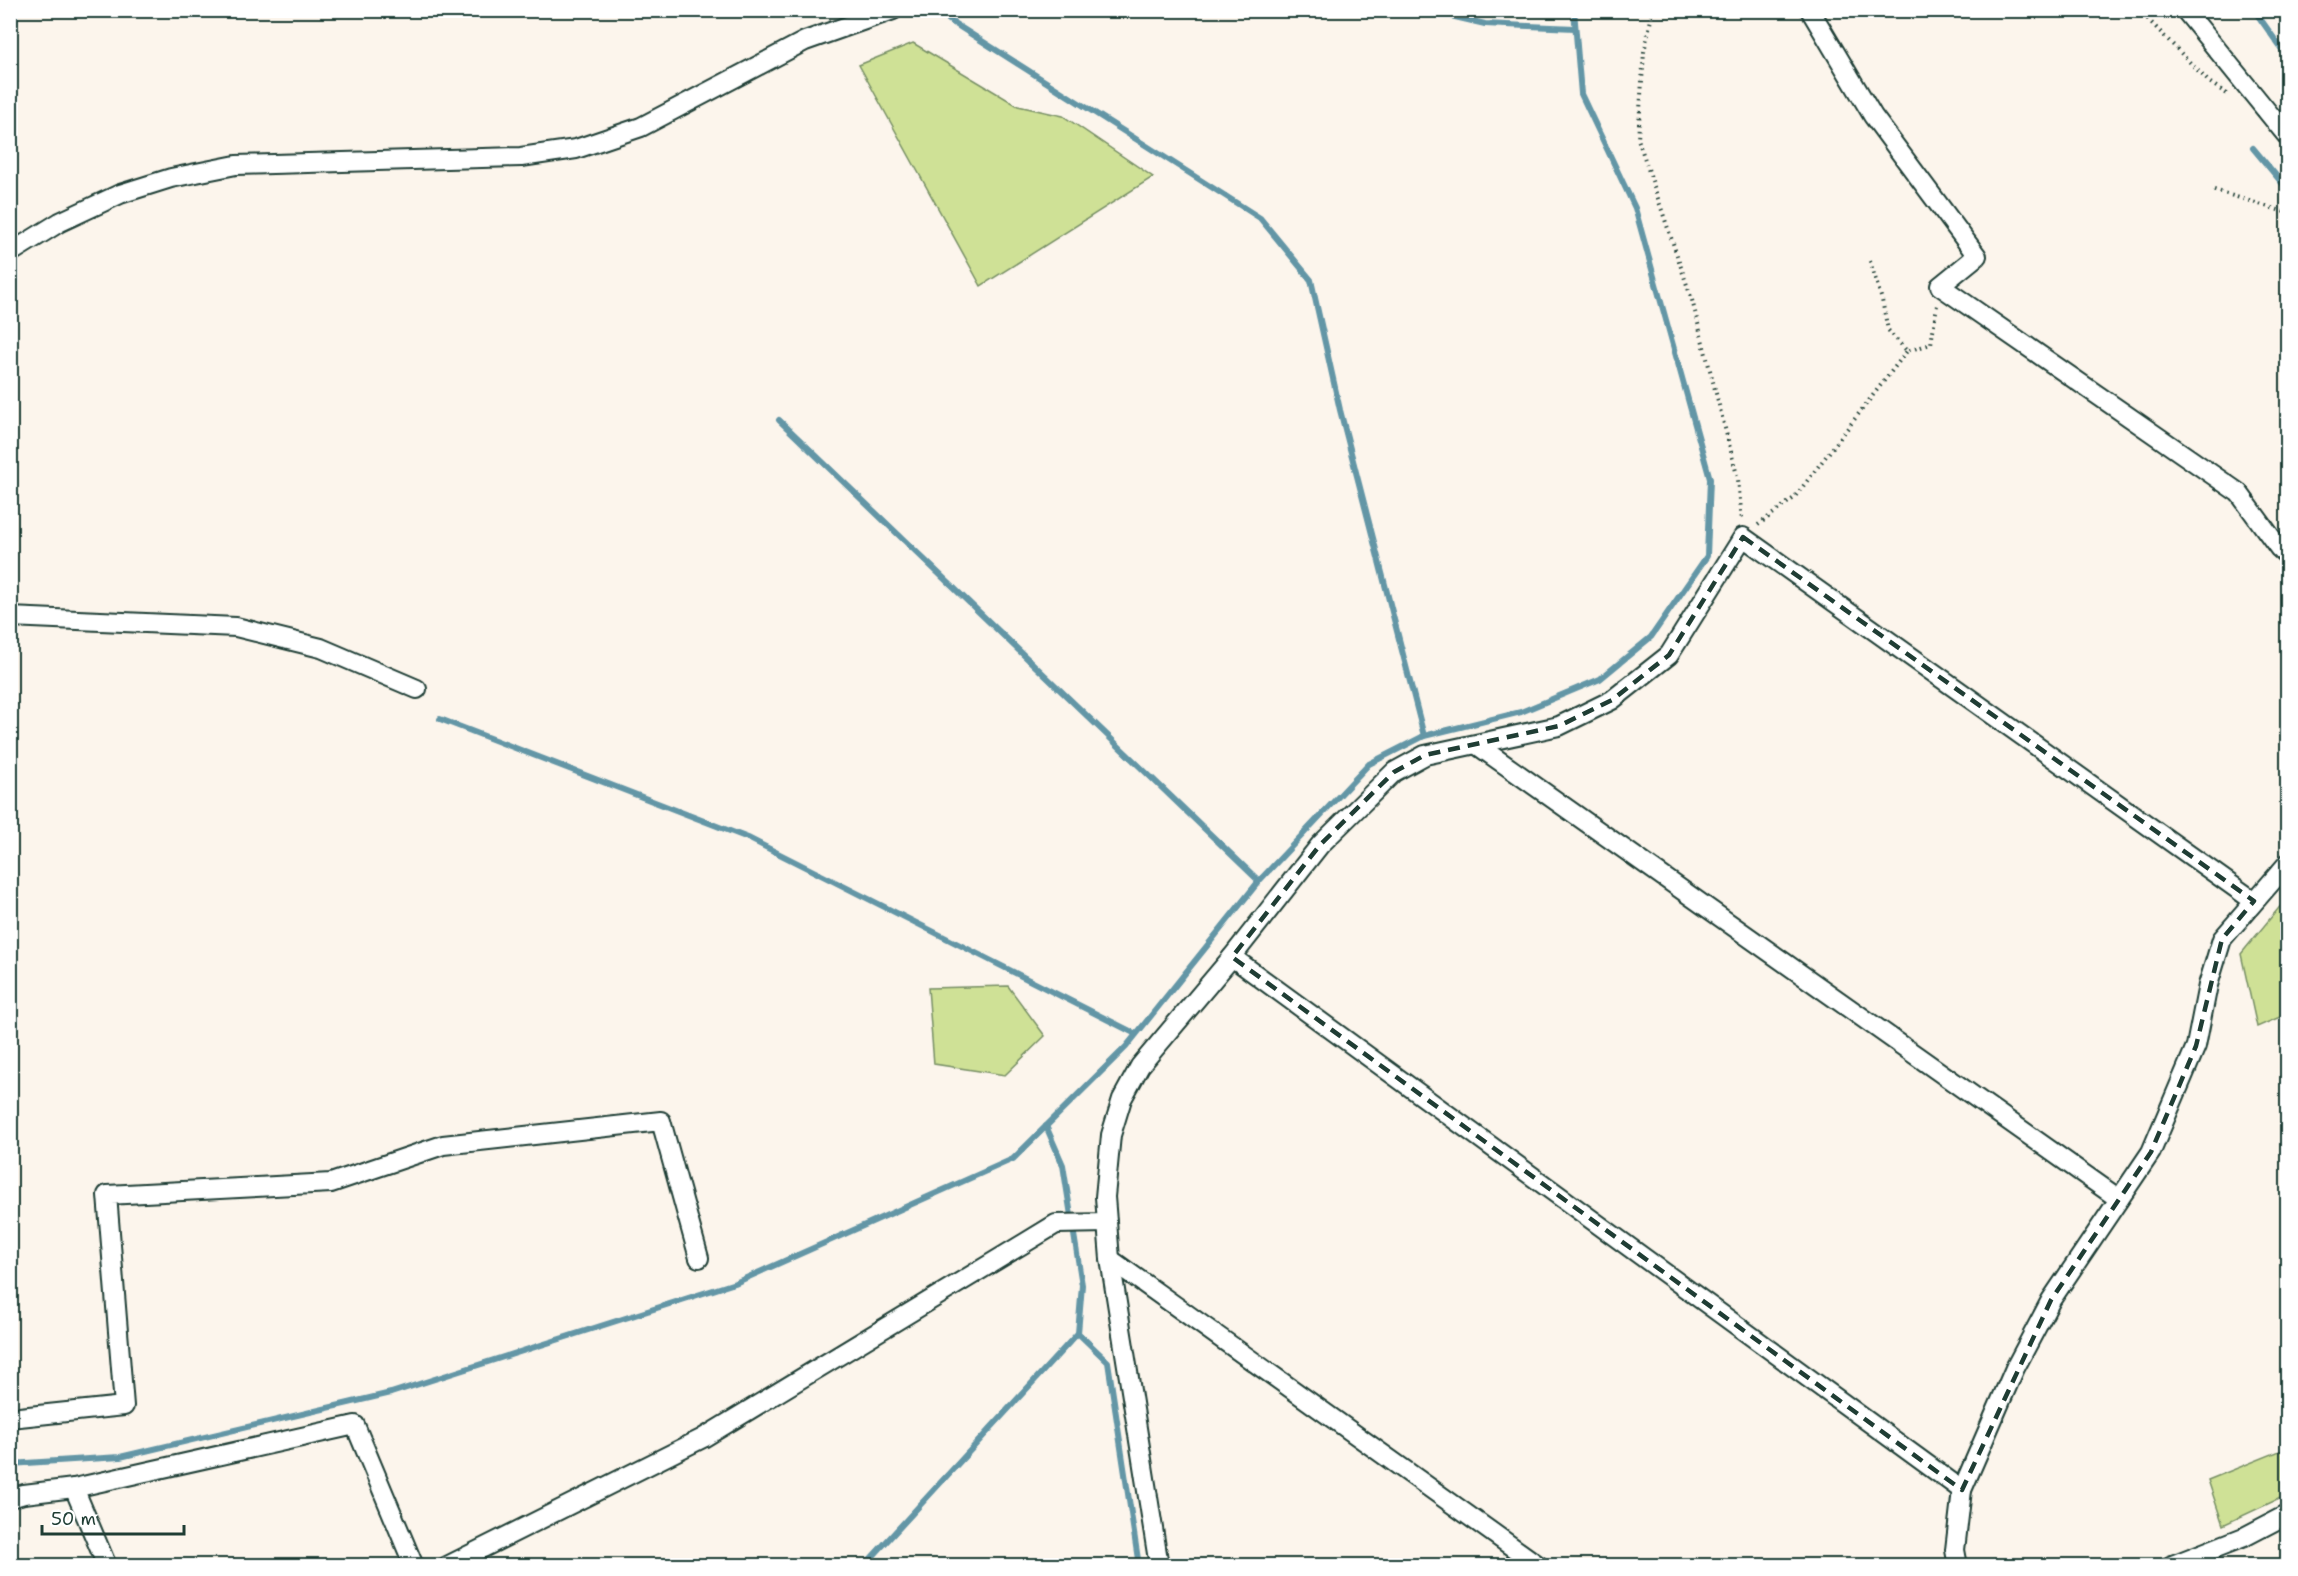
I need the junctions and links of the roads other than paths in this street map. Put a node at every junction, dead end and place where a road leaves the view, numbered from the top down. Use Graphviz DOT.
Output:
graph roads {
  1 [pos="893,10"];
  2 [pos="1810,10"];
  3 [pos="2185,10"];
  4 [pos="2288,137"];
  5 [pos="10,253"];
  6 [pos="2288,556"];
  7 [pos="10,616"];
  8 [pos="417,689"];
  9 [pos="1477,745"];
  10 [pos="2288,862"];
  11 [pos="2254,902"];
  12 [pos="1232,957"];
  13 [pos="2120,1199"];
  14 [pos="1107,1223"];
  15 [pos="699,1258"];
  16 [pos="1110,1259"];
  17 [pos="10,1418"];
  18 [pos="74,1488"];
  19 [pos="1962,1490"];
  20 [pos="10,1498"];
  21 [pos="2288,1514"];
  22 [pos="107,1566"];
  23 [pos="414,1566"];
  24 [pos="447,1566"];
  25 [pos="1160,1566"];
  26 [pos="1539,1566"];
  27 [pos="1958,1566"];
  28 [pos="2170,1566"];
  1 -- 5 [label="street"];
  2 -- 6 [label="street"];
  3 -- 4 [label="street"];
  7 -- 8 [label="street"];
  9 -- 11 [label="street"];
  9 -- 12 [label="street"];
  9 -- 13 [label="street"];
  10 -- 11 [label="street"];
  11 -- 13 [label="street"];
  12 -- 14 [label="street"];
  12 -- 19 [label="street"];
  13 -- 19 [label="street"];
  14 -- 16 [label="street"];
  14 -- 24 [label="street"];
  15 -- 17 [label="street"];
  16 -- 25 [label="street"];
  16 -- 26 [label="street"];
  18 -- 20 [label="street"];
  18 -- 22 [label="street"];
  18 -- 23 [label="street"];
  19 -- 27 [label="street"];
  21 -- 28 [label="street"];
}
